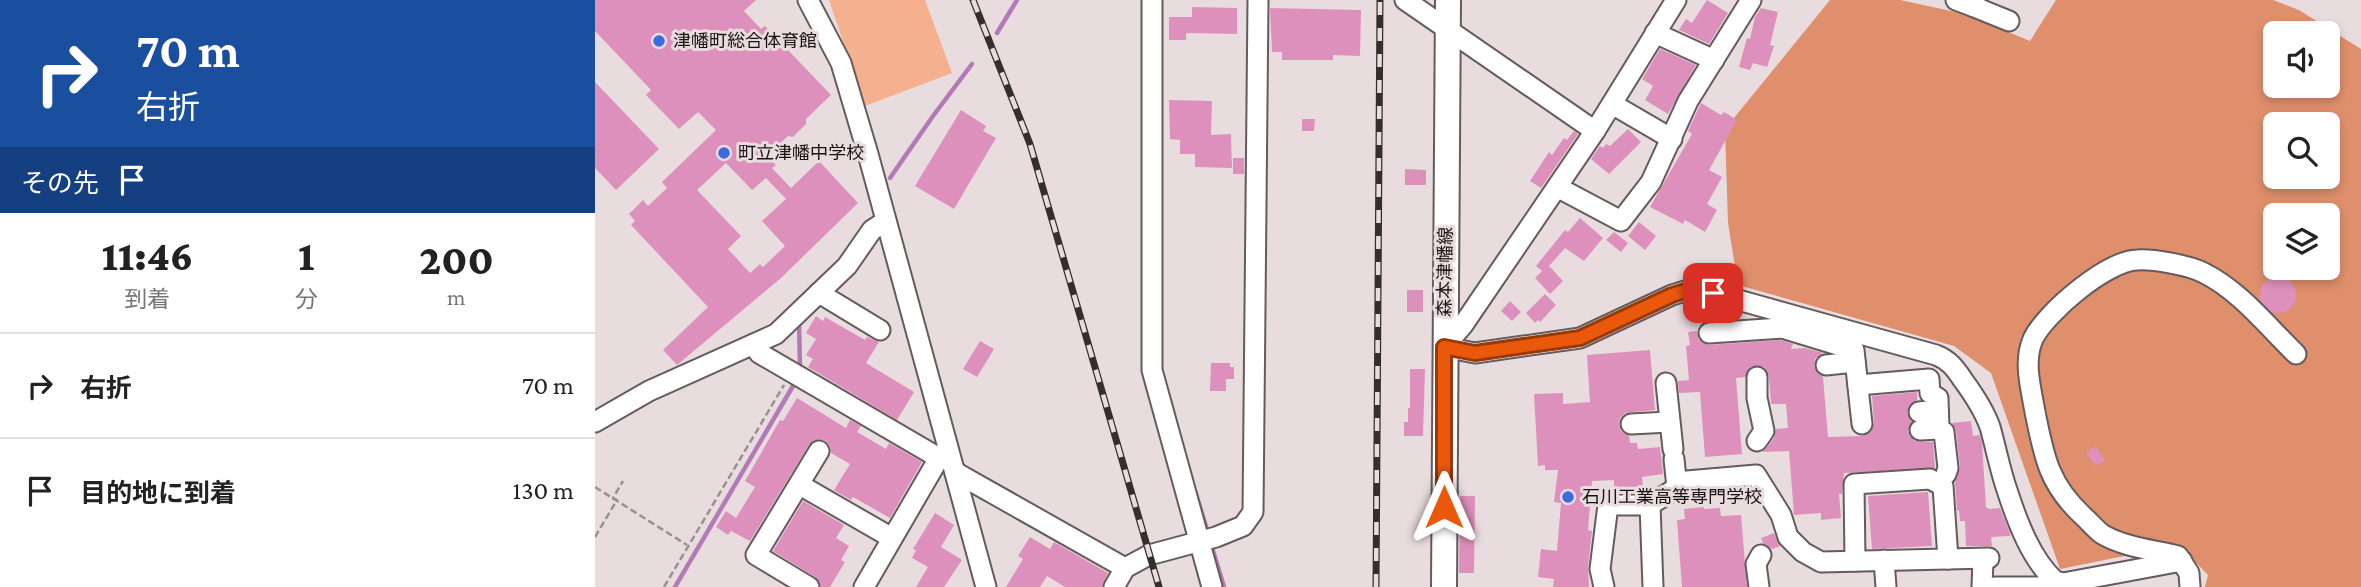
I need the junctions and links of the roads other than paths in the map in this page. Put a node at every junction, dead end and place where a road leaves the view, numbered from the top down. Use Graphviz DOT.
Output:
graph roads {
  1 [pos="808,0"];
  2 [pos="1152,0"];
  3 [pos="1258,0"];
  4 [pos="1405,0"];
  5 [pos="1448,0"];
  6 [pos="1676,0"];
  7 [pos="1751,0"];
  8 [pos="1968,2"];
  9 [pos="2009,21"];
  10 [pos="1447,29"];
  11 [pos="1655,33"];
  12 [pos="1714,60"];
  13 [pos="1612,104"];
  14 [pos="1595,131"];
  15 [pos="1672,139"];
  16 [pos="1557,187"];
  17 [pos="886,222"];
  18 [pos="819,293"];
  19 [pos="880,330"];
  20 [pos="1709,333"];
  21 [pos="754,344"];
  22 [pos="1444,347"];
  23 [pos="2296,354"];
  24 [pos="1856,362"];
  25 [pos="1826,365"];
  26 [pos="1757,377"];
  27 [pos="1666,383"];
  28 [pos="1858,385"];
  29 [pos="595,422"];
  30 [pos="1669,422"];
  31 [pos="1631,424"];
  32 [pos="1862,424"];
  33 [pos="819,451"];
  34 [pos="944,455"];
  35 [pos="955,472"];
  36 [pos="1756,475"];
  37 [pos="1945,479"];
  38 [pos="800,485"];
  39 [pos="1677,488"];
  40 [pos="1650,505"];
  41 [pos="892,538"];
  42 [pos="1205,540"];
  43 [pos="1761,555"];
  44 [pos="1948,559"];
  45 [pos="1884,560"];
  46 [pos="1855,561"];
  47 [pos="2182,561"];
  48 [pos="1125,568"];
  49 [pos="809,587"];
  50 [pos="864,587"];
  51 [pos="986,587"];
  52 [pos="1114,587"];
  53 [pos="1212,587"];
  54 [pos="1444,587"];
  55 [pos="1604,587"];
  56 [pos="1653,587"];
  57 [pos="1759,587"];
  58 [pos="1886,587"];
  59 [pos="1982,587"];
  60 [pos="1994,587"];
  61 [pos="2045,587"];
  62 [pos="2190,587"];
  1 -- 17 [label="street"];
  2 -- 42 [label="street"];
  3 -- 42 [label="street"];
  4 -- 10 [label="street"];
  5 -- 10 [label="main road, 森本津幡線"];
  6 -- 11 [label="street"];
  7 -- 12 [label="street"];
  8 -- 9 [label="street"];
  10 -- 14 [label="street"];
  10 -- 22 [label="main road, 森本津幡線"];
  11 -- 12 [label="street"];
  11 -- 13 [label="street"];
  12 -- 15 [label="street"];
  13 -- 14 [label="street"];
  13 -- 15 [label="street"];
  14 -- 16 [label="street"];
  15 -- 16 [label="street"];
  16 -- 22 [label="street"];
  17 -- 18 [label="street"];
  17 -- 34 [label="street"];
  18 -- 19 [label="street"];
  18 -- 21 [label="street"];
  20 -- 24 [label="street"];
  21 -- 29 [label="street"];
  21 -- 34 [label="street"];
  22 -- 47 [label="street"];
  22 -- 54 [label="main road, 森本津幡線"];
  23 -- 47 [label="street"];
  24 -- 25 [label="street"];
  24 -- 28 [label="street"];
  26 -- 36 [label="street"];
  27 -- 30 [label="street"];
  28 -- 32 [label="street"];
  28 -- 37 [label="street"];
  30 -- 31 [label="street"];
  30 -- 39 [label="street"];
  33 -- 38 [label="street"];
  34 -- 35 [label="street"];
  34 -- 41 [label="street"];
  35 -- 48 [label="street"];
  35 -- 51 [label="street"];
  36 -- 39 [label="street"];
  36 -- 46 [label="street"];
  37 -- 44 [label="street"];
  37 -- 46 [label="street"];
  38 -- 41 [label="street"];
  38 -- 49 [label="street"];
  39 -- 40 [label="street"];
  40 -- 55 [label="street"];
  40 -- 56 [label="street"];
  41 -- 50 [label="street"];
  42 -- 48 [label="street"];
  42 -- 53 [label="street"];
  43 -- 57 [label="street"];
  44 -- 45 [label="street"];
  44 -- 59 [label="street"];
  45 -- 46 [label="street"];
  45 -- 58 [label="street"];
  47 -- 62 [label="street"];
  48 -- 52 [label="street"];
  60 -- 61 [label="street"];
}
